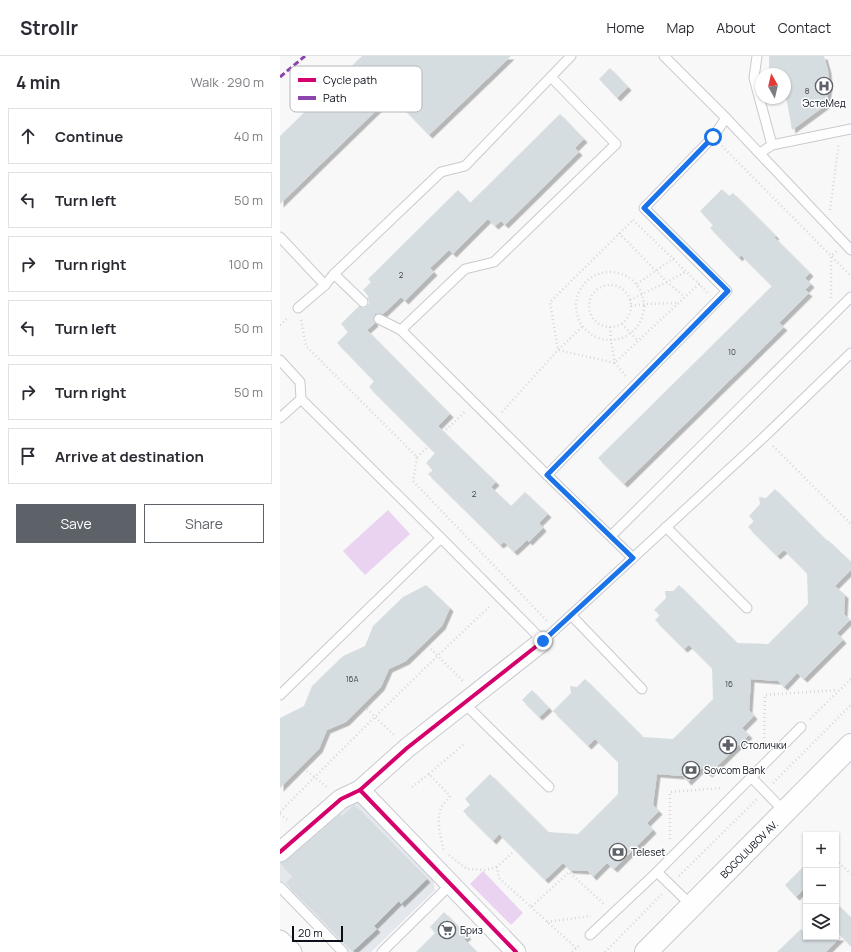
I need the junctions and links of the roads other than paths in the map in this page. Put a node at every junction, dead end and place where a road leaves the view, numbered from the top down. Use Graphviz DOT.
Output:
graph roads {
  1 [pos="571,56"];
  2 [pos="664,56"];
  3 [pos="757,56"];
  4 [pos="551,77"];
  5 [pos="726,118"];
  6 [pos="851,129"];
  7 [pos="772,145"];
  8 [pos="760,153"];
  9 [pos="280,237"];
  10 [pos="848,246"];
  11 [pos="334,274"];
  12 [pos="325,285"];
  13 [pos="851,297"];
  14 [pos="363,302"];
  15 [pos="298,308"];
  16 [pos="379,319"];
  17 [pos="401,330"];
  18 [pos="851,354"];
  19 [pos="280,360"];
  20 [pos="301,399"];
  21 [pos="280,418"];
  22 [pos="547,475"];
  23 [pos="666,527"];
  24 [pos="611,536"];
  25 [pos="441,538"];
  26 [pos="633,558"];
  27 [pos="747,608"];
  28 [pos="571,615"];
  29 [pos="549,636"];
  30 [pos="642,689"];
  31 [pos="280,695"];
  32 [pos="470,698"];
  33 [pos="801,727"];
  34 [pos="851,745"];
  35 [pos="751,777"];
  36 [pos="548,787"];
  37 [pos="360,790"];
  38 [pos="785,812"];
  39 [pos="280,852"];
  40 [pos="657,872"];
  41 [pos="451,884"];
  42 [pos="280,887"];
  43 [pos="692,906"];
  44 [pos="590,935"];
  45 [pos="280,940"];
  46 [pos="292,952"];
  47 [pos="343,952"];
  48 [pos="382,952"];
  49 [pos="516,952"];
  50 [pos="646,952"];
  1 -- 4 [label="lane"];
  2 -- 5 [label="lane"];
  3 -- 7 [label="lane"];
  4 -- 11 [label="lane"];
  4 -- 17 [label="lane"];
  5 -- 8 [label="lane"];
  5 -- 22 [label="lane"];
  6 -- 7 [label="lane"];
  7 -- 8 [label="lane"];
  8 -- 10 [label="lane"];
  9 -- 12 [label="lane"];
  11 -- 12 [label="lane"];
  11 -- 14 [label="lane"];
  12 -- 15 [label="lane"];
  13 -- 24 [label="lane"];
  16 -- 17 [label="lane"];
  17 -- 22 [label="lane"];
  18 -- 23 [label="lane"];
  19 -- 20 [label="lane"];
  20 -- 21 [label="lane"];
  20 -- 25 [label="lane"];
  22 -- 24 [label="lane"];
  23 -- 26 [label="lane"];
  23 -- 27 [label="lane"];
  24 -- 26 [label="lane"];
  25 -- 29 [label="lane"];
  25 -- 31 [label="lane"];
  26 -- 28 [label="lane"];
  28 -- 29 [label="lane"];
  28 -- 30 [label="lane"];
  29 -- 32 [label="street"];
  32 -- 36 [label="lane"];
  32 -- 37 [label="street"];
  33 -- 35 [label="lane"];
  34 -- 38 [label="main road, BOGOLIUBOV AV."];
  35 -- 38 [label="lane"];
  35 -- 40 [label="lane"];
  37 -- 39 [label="street"];
  37 -- 41 [label="street"];
  38 -- 43 [label="main road, BOGOLIUBOV AV."];
  40 -- 43 [label="lane"];
  40 -- 44 [label="lane"];
  41 -- 48 [label="lane"];
  41 -- 49 [label="street"];
  42 -- 47 [label="lane"];
  43 -- 50 [label="main road, BOGOLIUBOV AV."];
  45 -- 46 [label="street"];
}
